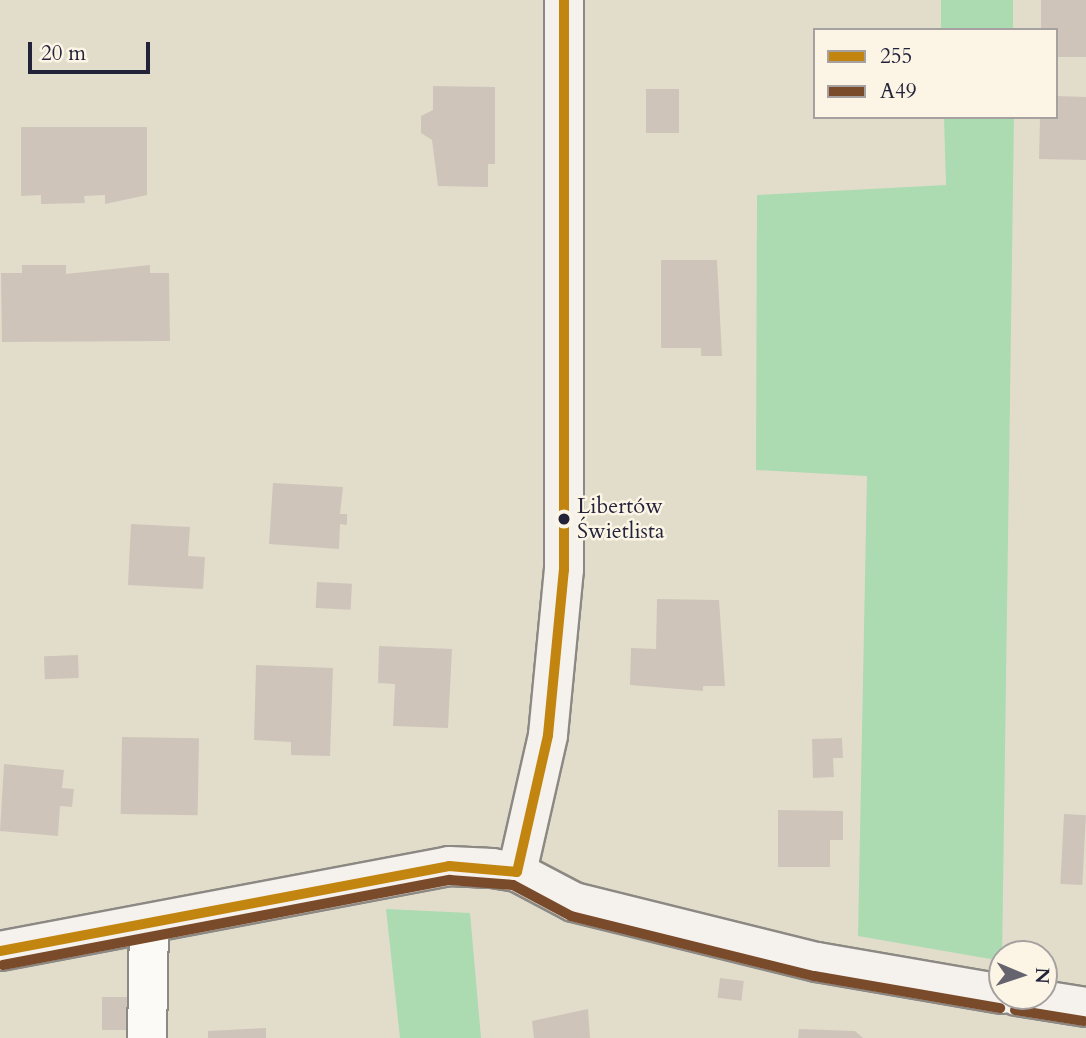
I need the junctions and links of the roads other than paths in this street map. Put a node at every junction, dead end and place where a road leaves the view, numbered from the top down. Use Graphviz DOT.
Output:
graph roads {
  1 [pos="564,0"];
  2 [pos="517,872"];
  3 [pos="149,924"];
  4 [pos="0,951"];
  5 [pos="988,992"];
  6 [pos="1058,1003"];
  7 [pos="1086,1007"];
  8 [pos="147,1038"];
  1 -- 2 [label="street"];
  2 -- 3 [label="street"];
  2 -- 5 [label="street"];
  3 -- 4 [label="street"];
  3 -- 8 [label="street"];
  6 -- 7 [label="street"];
}
